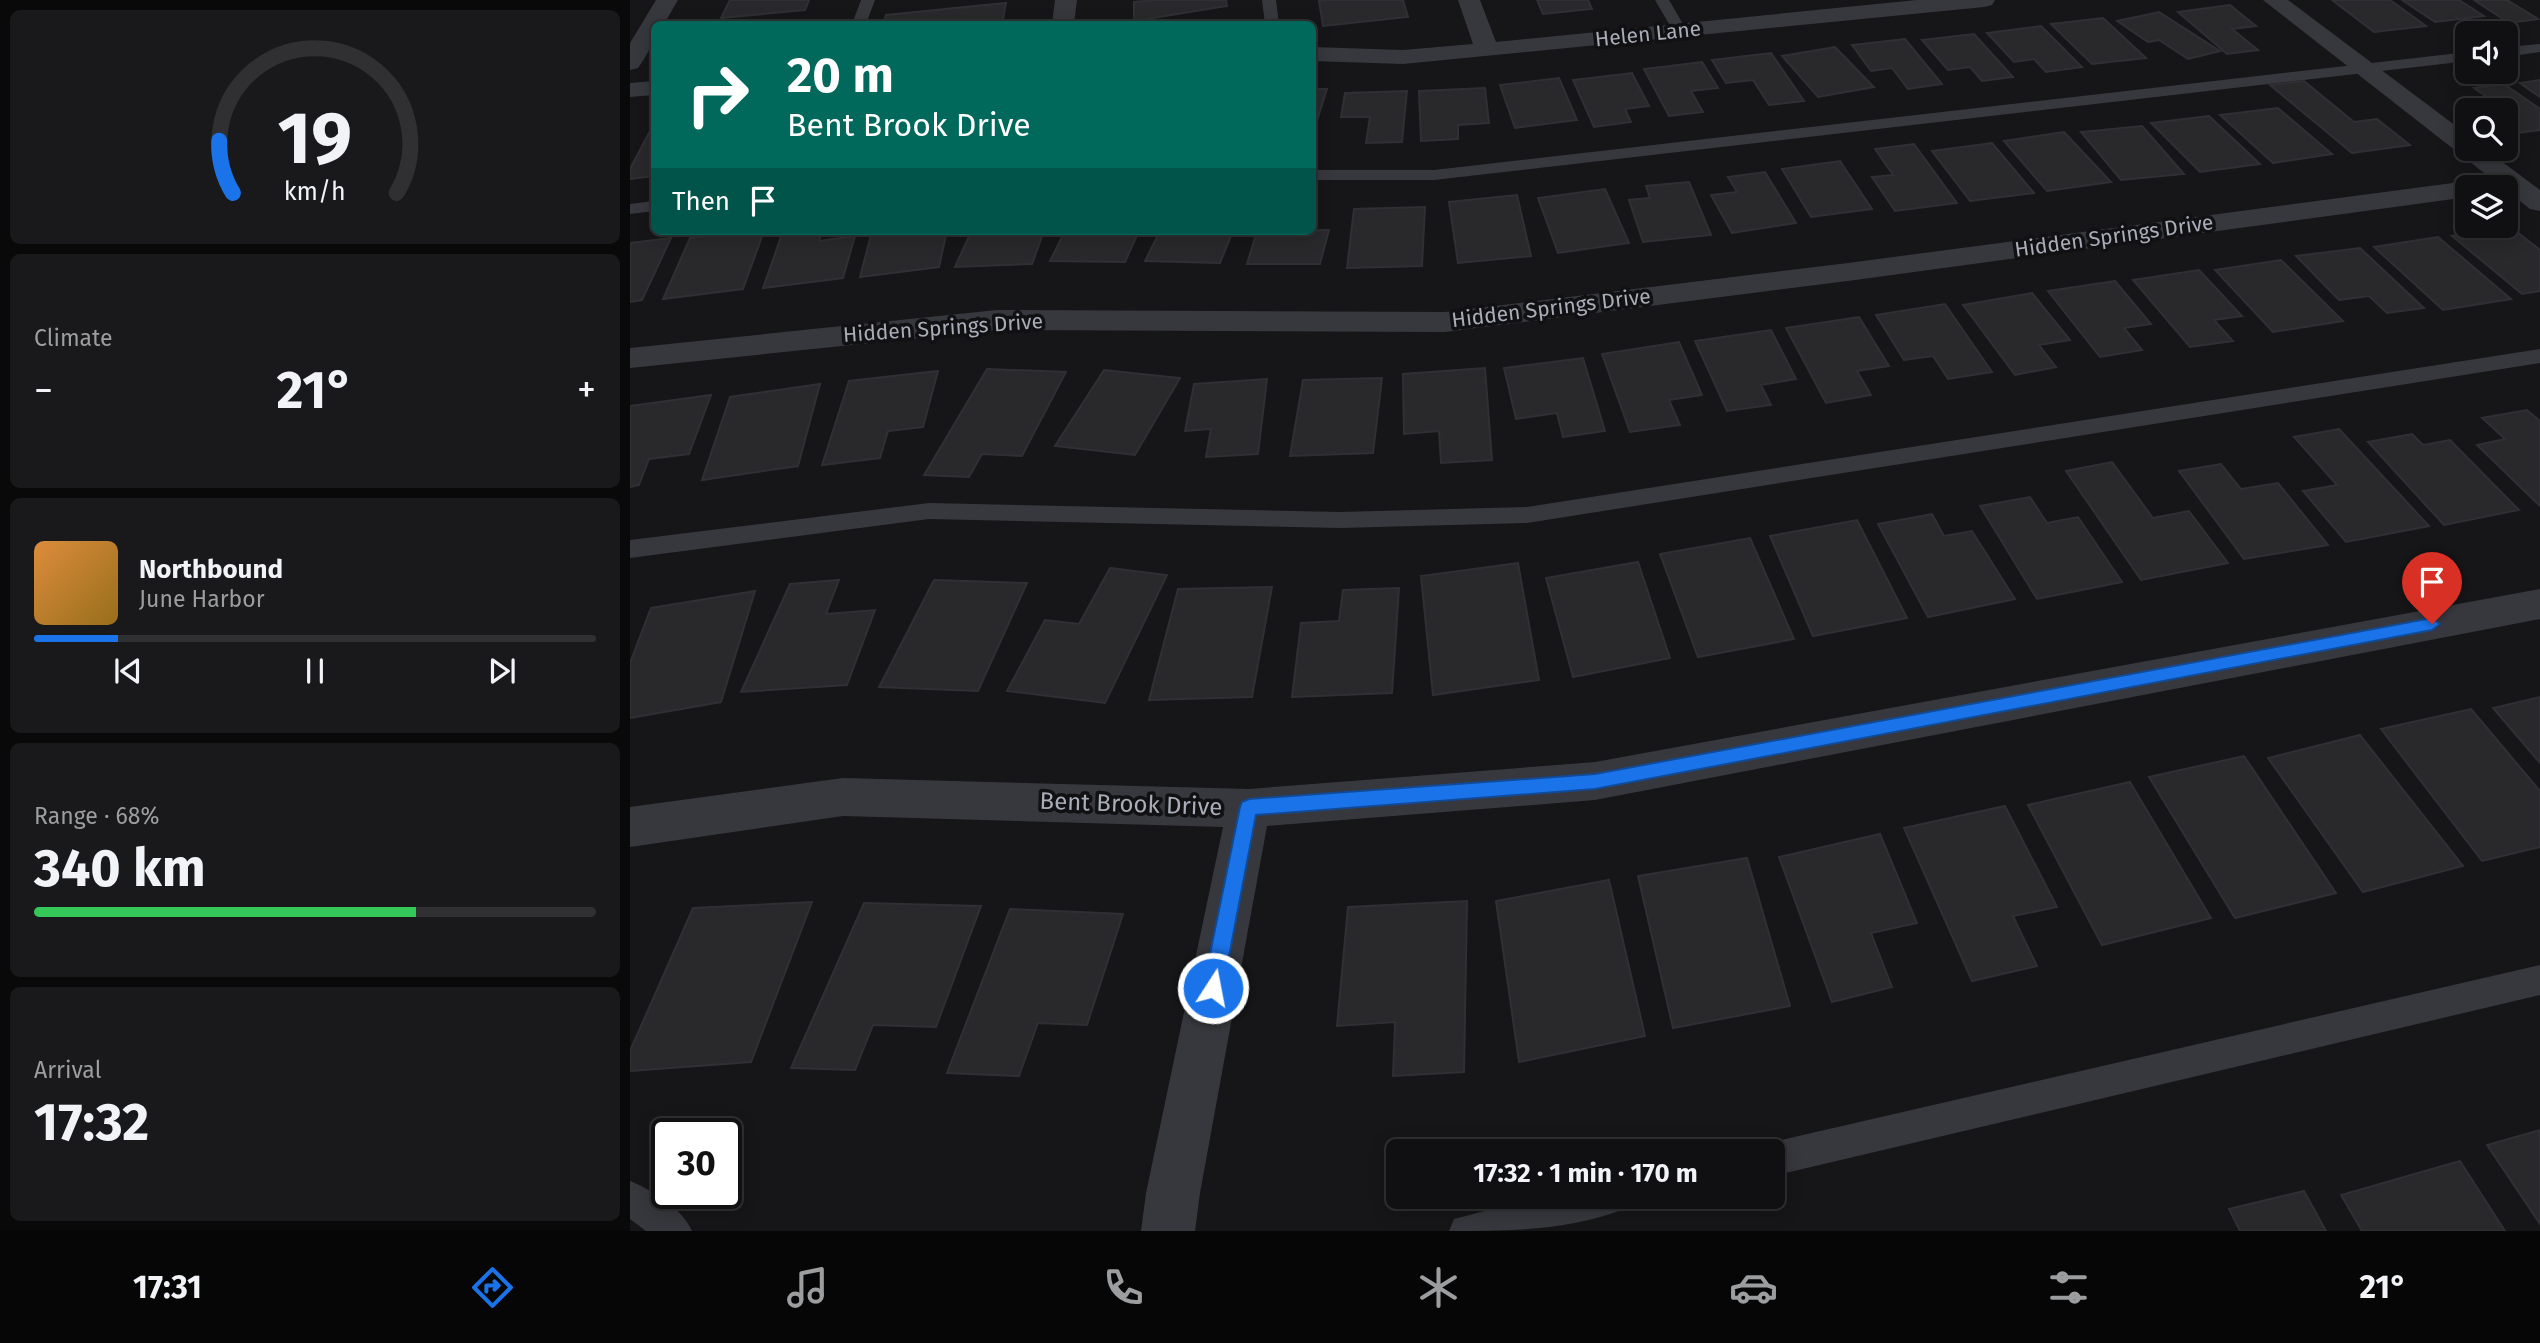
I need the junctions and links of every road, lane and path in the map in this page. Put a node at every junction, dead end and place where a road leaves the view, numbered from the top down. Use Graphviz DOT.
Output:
graph roads {
  1 [pos="667,0"];
  2 [pos="868,0"];
  3 [pos="1066,0"];
  4 [pos="1269,0"];
  5 [pos="1469,0"];
  6 [pos="1662,0"];
  7 [pos="1984,0"];
  8 [pos="2274,0"];
  9 [pos="1872,6"];
  10 [pos="655,21"];
  11 [pos="860,21"];
  12 [pos="1063,21"];
  13 [pos="1272,21"];
  14 [pos="651,27"];
  15 [pos="1680,31"];
  16 [pos="2540,48"];
  17 [pos="1487,50"];
  18 [pos="2518,51"];
  19 [pos="1316,54"];
  20 [pos="2455,57"];
  21 [pos="630,63"];
  22 [pos="2363,68"];
  23 [pos="651,88"];
  24 [pos="630,90"];
  25 [pos="2455,138"];
  26 [pos="2491,161"];
  27 [pos="1316,175"];
  28 [pos="2527,181"];
  29 [pos="2455,190"];
  30 [pos="2540,203"];
  31 [pos="651,206"];
  32 [pos="630,209"];
  33 [pos="2540,356"];
  34 [pos="630,358"];
  35 [pos="630,550"];
  36 [pos="2540,604"];
  37 [pos="1249,807"];
  38 [pos="630,827"];
  39 [pos="2540,980"];
  40 [pos="1785,1156"];
  41 [pos="630,1198"];
  42 [pos="1560,1209"];
  43 [pos="675,1231"];
  44 [pos="1168,1231"];
  45 [pos="1466,1231"];
  1 -- 10 [label="street"];
  2 -- 11 [label="lane"];
  3 -- 12 [label="street"];
  4 -- 13 [label="lane"];
  5 -- 17 [label="street"];
  6 -- 15 [label="lane"];
  7 -- 9 [label="street, Helen Lane"];
  8 -- 22 [label="street"];
  9 -- 15 [label="street, Helen Lane"];
  14 -- 21 [label="street"];
  15 -- 17 [label="street, Helen Lane"];
  16 -- 18 [label="lane"];
  17 -- 19 [label="street, Helen Lane"];
  20 -- 22 [label="lane"];
  22 -- 25 [label="street"];
  22 -- 27 [label="lane"];
  23 -- 24 [label="street"];
  26 -- 28 [label="street"];
  28 -- 30 [label="street"];
  29 -- 34 [label="street, Hidden Springs Drive"];
  31 -- 32 [label="lane"];
  33 -- 35 [label="lane"];
  36 -- 37 [label="street, Bent Brook Drive"];
  37 -- 38 [label="street, Bent Brook Drive"];
  37 -- 44 [label="street"];
  39 -- 40 [label="lane"];
  41 -- 43 [label="lane"];
  42 -- 45 [label="lane"];
}
